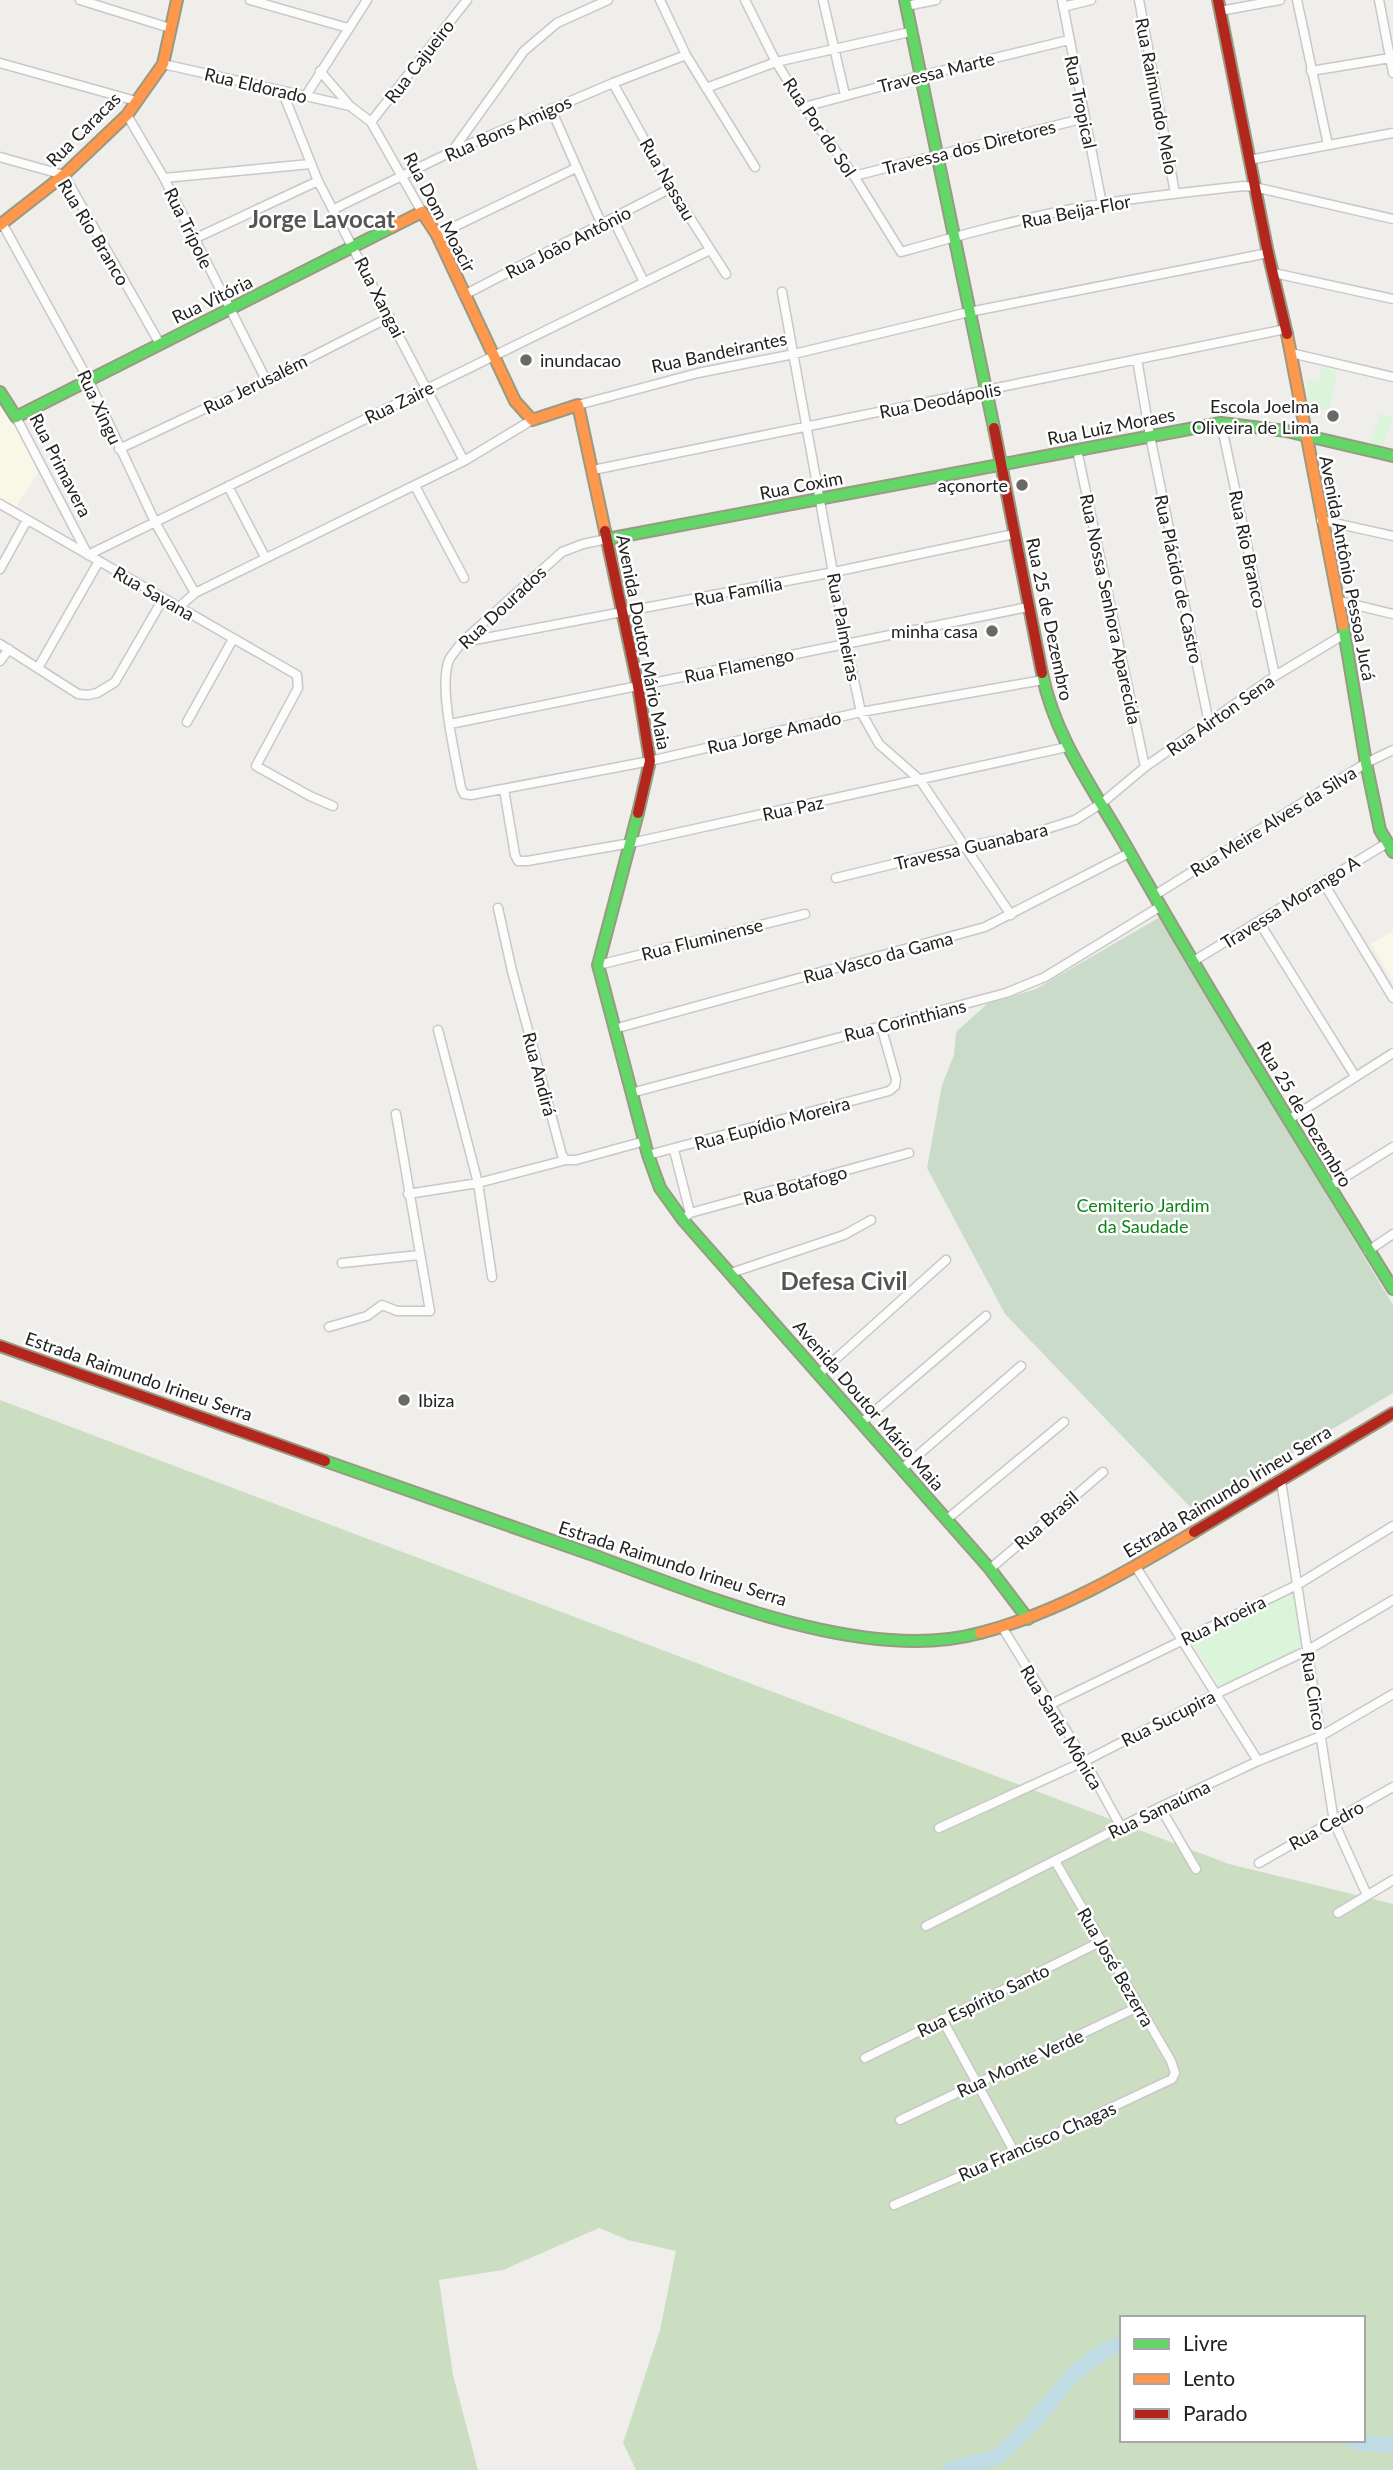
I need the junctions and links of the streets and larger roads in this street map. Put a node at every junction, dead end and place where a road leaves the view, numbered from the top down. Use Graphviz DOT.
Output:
graph roads {
  1 [pos="80,0"];
  2 [pos="177,0"];
  3 [pos="250,0"];
  4 [pos="367,0"];
  5 [pos="467,0"];
  6 [pos="608,0"];
  7 [pos="660,0"];
  8 [pos="745,0"];
  9 [pos="823,0"];
  10 [pos="936,0"];
  11 [pos="1091,0"];
  12 [pos="1139,0"];
  13 [pos="1280,0"];
  14 [pos="1297,0"];
  15 [pos="1379,0"];
  16 [pos="267,2"];
  17 [pos="905,3"];
  18 [pos="1062,3"];
  19 [pos="1219,5"];
  20 [pos="170,28"];
  21 [pos="348,28"];
  22 [pos="910,32"];
  23 [pos="1069,40"];
  24 [pos="834,50"];
  25 [pos="686,55"];
  26 [pos="1390,58"];
  27 [pos="776,62"];
  28 [pos="0,63"];
  29 [pos="163,64"];
  30 [pos="320,71"];
  31 [pos="1311,71"];
  32 [pos="1393,74"];
  33 [pos="920,76"];
  34 [pos="613,83"];
  35 [pos="706,88"];
  36 [pos="283,93"];
  37 [pos="845,95"];
  38 [pos="305,97"];
  39 [pos="136,102"];
  40 [pos="350,106"];
  41 [pos="804,107"];
  42 [pos="551,109"];
  43 [pos="127,115"];
  44 [pos="1085,118"];
  45 [pos="371,122"];
  46 [pos="1393,133"];
  47 [pos="1328,145"];
  48 [pos="451,152"];
  49 [pos="937,154"];
  50 [pos="0,157"];
  51 [pos="1249,160"];
  52 [pos="310,164"];
  53 [pos="755,167"];
  54 [pos="576,168"];
  55 [pos="64,175"];
  56 [pos="854,176"];
  57 [pos="164,177"];
  58 [pos="401,177"];
  59 [pos="318,181"];
  60 [pos="1254,187"];
  61 [pos="671,188"];
  62 [pos="1175,193"];
  63 [pos="1102,204"];
  64 [pos="334,209"];
  65 [pos="422,212"];
  66 [pos="613,219"];
  67 [pos="1393,219"];
  68 [pos="1,224"];
  69 [pos="602,225"];
  70 [pos="437,235"];
  71 [pos="954,237"];
  72 [pos="194,239"];
  73 [pos="353,246"];
  74 [pos="710,250"];
  75 [pos="901,252"];
  76 [pos="1268,253"];
  77 [pos="1274,273"];
  78 [pos="726,274"];
  79 [pos="644,282"];
  80 [pos="782,292"];
  81 [pos="464,295"];
  82 [pos="1393,299"];
  83 [pos="230,310"];
  84 [pos="969,312"];
  85 [pos="390,317"];
  86 [pos="1286,329"];
  87 [pos="160,344"];
  88 [pos="1291,353"];
  89 [pos="794,354"];
  90 [pos="493,356"];
  91 [pos="1137,359"];
  92 [pos="1393,376"];
  93 [pos="266,380"];
  94 [pos="89,381"];
  95 [pos="426,389"];
  96 [pos="987,390"];
  97 [pos="0,392"];
  98 [pos="578,405"];
  99 [pos="16,417"];
  100 [pos="532,420"];
  101 [pos="1221,423"];
  102 [pos="807,426"];
  103 [pos="1305,434"];
  104 [pos="1150,436"];
  105 [pos="119,449"];
  106 [pos="1077,450"];
  107 [pos="1393,456"];
  108 [pos="464,461"];
  109 [pos="1000,464"];
  110 [pos="593,470"];
  111 [pos="228,486"];
  112 [pos="415,486"];
  113 [pos="821,500"];
  114 [pos="0,504"];
  115 [pos="27,520"];
  116 [pos="1321,520"];
  117 [pos="155,522"];
  118 [pos="1013,534"];
  119 [pos="1393,536"];
  120 [pos="607,539"];
  121 [pos="88,555"];
  122 [pos="265,557"];
  123 [pos="99,561"];
  124 [pos="0,569"];
  125 [pos="834,572"];
  126 [pos="464,578"];
  127 [pos="195,593"];
  128 [pos="163,599"];
  129 [pos="1339,601"];
  130 [pos="1028,607"];
  131 [pos="178,608"];
  132 [pos="622,614"];
  133 [pos="1393,614"];
  134 [pos="1343,635"];
  135 [pos="233,639"];
  136 [pos="462,642"];
  137 [pos="0,644"];
  138 [pos="845,644"];
  139 [pos="9,649"];
  140 [pos="0,661"];
  141 [pos="38,667"];
  142 [pos="1275,676"];
  143 [pos="1043,680"];
  144 [pos="638,686"];
  145 [pos="861,712"];
  146 [pos="187,722"];
  147 [pos="1209,723"];
  148 [pos="450,724"];
  149 [pos="1067,747"];
  150 [pos="1393,750"];
  151 [pos="650,761"];
  152 [pos="1366,763"];
  153 [pos="1145,767"];
  154 [pos="920,780"];
  155 [pos="504,789"];
  156 [pos="464,794"];
  157 [pos="1102,803"];
  158 [pos="333,806"];
  159 [pos="631,843"];
  160 [pos="964,847"];
  161 [pos="1390,847"];
  162 [pos="1129,853"];
  163 [pos="836,878"];
  164 [pos="1323,882"];
  165 [pos="1158,901"];
  166 [pos="498,908"];
  167 [pos="805,914"];
  168 [pos="1011,915"];
  169 [pos="1259,922"];
  170 [pos="1192,962"];
  171 [pos="598,965"];
  172 [pos="1393,998"];
  173 [pos="881,1026"];
  174 [pos="614,1029"];
  175 [pos="438,1030"];
  176 [pos="1393,1053"];
  177 [pos="1355,1076"];
  178 [pos="631,1093"];
  179 [pos="396,1114"];
  180 [pos="1288,1120"];
  181 [pos="645,1141"];
  182 [pos="1393,1147"];
  183 [pos="674,1150"];
  184 [pos="909,1153"];
  185 [pos="648,1155"];
  186 [pos="566,1160"];
  187 [pos="478,1183"];
  188 [pos="1329,1187"];
  189 [pos="408,1194"];
  190 [pos="687,1217"];
  191 [pos="871,1220"];
  192 [pos="1393,1234"];
  193 [pos="1368,1251"];
  194 [pos="419,1255"];
  195 [pos="946,1260"];
  196 [pos="342,1263"];
  197 [pos="731,1273"];
  198 [pos="492,1277"];
  199 [pos="1393,1289"];
  200 [pos="986,1316"];
  201 [pos="329,1327"];
  202 [pos="0,1346"];
  203 [pos="1021,1366"];
  204 [pos="819,1374"];
  205 [pos="1393,1413"];
  206 [pos="862,1422"];
  207 [pos="1063,1422"];
  208 [pos="903,1468"];
  209 [pos="1103,1472"];
  210 [pos="1281,1480"];
  211 [pos="946,1520"];
  212 [pos="1393,1526"];
  213 [pos="1136,1567"];
  214 [pos="990,1569"];
  215 [pos="1297,1585"];
  216 [pos="1393,1600"];
  217 [pos="1028,1619"];
  218 [pos="1002,1628"];
  219 [pos="1181,1640"];
  220 [pos="1308,1650"];
  221 [pos="1216,1694"];
  222 [pos="1393,1694"];
  223 [pos="1049,1704"];
  224 [pos="1321,1737"];
  225 [pos="1085,1761"];
  226 [pos="1258,1761"];
  227 [pos="1393,1787"];
  228 [pos="1160,1807"];
  229 [pos="1334,1822"];
  230 [pos="1121,1827"];
  231 [pos="939,1828"];
  232 [pos="1055,1861"];
  233 [pos="1259,1863"];
  234 [pos="1196,1869"];
  235 [pos="1393,1880"];
  236 [pos="1367,1895"];
  237 [pos="1338,1913"];
  238 [pos="926,1926"];
  239 [pos="1100,1942"];
  240 [pos="1140,2006"];
  241 [pos="942,2020"];
  242 [pos="865,2058"];
  243 [pos="1175,2073"];
  244 [pos="976,2084"];
  245 [pos="900,2120"];
  246 [pos="1015,2153"];
  247 [pos="894,2204"];
  1 -- 20 [label="street"];
  2 -- 20 [label="street, Rua Caracas"];
  3 -- 16 [label="street"];
  4 -- 21 [label="street"];
  5 -- 45 [label="street, Rua Cajueiro"];
  6 -- 48 [label="street"];
  7 -- 25 [label="street"];
  8 -- 27 [label="street, Rua Por do Sol"];
  9 -- 24 [label="street"];
  10 -- 17 [label="street"];
  11 -- 18 [label="street"];
  12 -- 62 [label="street, Rua Raimundo Melo"];
  13 -- 19 [label="street"];
  14 -- 31 [label="street"];
  15 -- 26 [label="street"];
  16 -- 21 [label="street"];
  17 -- 22 [label="street, Rua 25 de Dezembro"];
  18 -- 23 [label="street, Rua Tropical"];
  19 -- 51 [label="street, Avenida Antônio Pessoa Jucá"];
  20 -- 29 [label="street, Rua Caracas"];
  21 -- 30 [label="street"];
  22 -- 24 [label="street"];
  22 -- 33 [label="street, Rua 25 de Dezembro"];
  23 -- 33 [label="street, Travessa Marte"];
  23 -- 44 [label="street, Rua Tropical"];
  24 -- 27 [label="street"];
  24 -- 37 [label="street"];
  25 -- 34 [label="street, Rua Bons Amigos"];
  25 -- 35 [label="street"];
  26 -- 31 [label="street"];
  26 -- 32 [label="street"];
  27 -- 35 [label="street"];
  27 -- 41 [label="street, Rua Por do Sol"];
  28 -- 39 [label="street"];
  29 -- 36 [label="street, Rua Eldorado"];
  29 -- 39 [label="street, Rua Caracas"];
  30 -- 38 [label="street"];
  30 -- 40 [label="street, Rua Dom Moacir"];
  31 -- 47 [label="street"];
  33 -- 37 [label="street, Travessa Marte"];
  33 -- 49 [label="street, Rua 25 de Dezembro"];
  34 -- 42 [label="street, Rua Bons Amigos"];
  34 -- 61 [label="street, Rua Nassau"];
  35 -- 53 [label="street"];
  36 -- 38 [label="street, Rua Eldorado"];
  36 -- 52 [label="street, Rua Xangai"];
  37 -- 41 [label="street, Travessa Marte"];
  38 -- 40 [label="street, Rua Eldorado"];
  39 -- 43 [label="street, Rua Caracas"];
  40 -- 45 [label="street, Rua Dom Moacir"];
  41 -- 56 [label="street, Rua Por do Sol"];
  42 -- 48 [label="street, Rua Bons Amigos"];
  42 -- 54 [label="street"];
  43 -- 55 [label="street, Rua Caracas"];
  43 -- 57 [label="street, Rua Trípole"];
  44 -- 49 [label="street, Travessa dos Diretores"];
  44 -- 63 [label="street, Rua Tropical"];
  45 -- 58 [label="street, Rua Dom Moacir"];
  46 -- 47 [label="street"];
  47 -- 51 [label="street"];
  48 -- 58 [label="street, Rua Bons Amigos"];
  49 -- 56 [label="street, Travessa dos Diretores"];
  49 -- 71 [label="street, Rua 25 de Dezembro"];
  50 -- 55 [label="street, Rua Rio Branco"];
  51 -- 60 [label="street, Avenida Antônio Pessoa Jucá"];
  52 -- 57 [label="street"];
  52 -- 59 [label="street, Rua Xangai"];
  54 -- 69 [label="street"];
  54 -- 70 [label="street"];
  55 -- 68 [label="street, Rua Caracas"];
  55 -- 87 [label="street, Rua Rio Branco"];
  56 -- 75 [label="street, Rua Por do Sol"];
  57 -- 72 [label="street, Rua Trípole"];
  58 -- 64 [label="street, Rua Bons Amigos"];
  58 -- 65 [label="street, Rua Dom Moacir"];
  59 -- 64 [label="street, Rua Xangai"];
  59 -- 72 [label="street"];
  60 -- 62 [label="street, Rua Beija-Flor"];
  60 -- 67 [label="street, Rua Beija-Flor"];
  60 -- 76 [label="street, Avenida Antônio Pessoa Jucá"];
  61 -- 66 [label="street, Rua João Antônio"];
  61 -- 74 [label="street, Rua Nassau"];
  62 -- 63 [label="street, Rua Beija-Flor"];
  63 -- 71 [label="street, Rua Beija-Flor"];
  64 -- 73 [label="street, Rua Xangai"];
  65 -- 70 [label="street, Rua Dom Moacir"];
  65 -- 73 [label="street, Rua Vitória"];
  66 -- 69 [label="street, Rua João Antônio"];
  66 -- 79 [label="street"];
  68 -- 94 [label="street, Rua Xingu"];
  69 -- 81 [label="street, Rua João Antônio"];
  70 -- 81 [label="street, Rua Dom Moacir"];
  71 -- 75 [label="street, Rua Beija-Flor"];
  71 -- 84 [label="street, Rua 25 de Dezembro"];
  72 -- 83 [label="street, Rua Trípole"];
  73 -- 83 [label="street, Rua Vitória"];
  73 -- 85 [label="street, Rua Xangai"];
  74 -- 78 [label="street, Rua Nassau"];
  74 -- 79 [label="street, Rua Zaire"];
  76 -- 77 [label="street, Avenida Antônio Pessoa Jucá"];
  76 -- 84 [label="street, Rua Bandeirantes"];
  77 -- 82 [label="street"];
  77 -- 86 [label="street, Avenida Antônio Pessoa Jucá"];
  79 -- 90 [label="street, Rua Zaire"];
  80 -- 89 [label="street, Rua Palmeiras"];
  81 -- 90 [label="street, Rua Dom Moacir"];
  83 -- 87 [label="street, Rua Vitória"];
  83 -- 93 [label="street, Rua Trípole"];
  84 -- 89 [label="street, Rua Bandeirantes"];
  84 -- 96 [label="street, Rua 25 de Dezembro"];
  85 -- 93 [label="street, Rua Jerusalém"];
  85 -- 95 [label="street, Rua Xangai"];
  86 -- 88 [label="street, Avenida Antônio Pessoa Jucá"];
  86 -- 91 [label="street, Rua Deodápolis"];
  87 -- 94 [label="street, Rua Vitória"];
  88 -- 92 [label="street"];
  88 -- 103 [label="street, Avenida Antônio Pessoa Jucá"];
  89 -- 98 [label="street, Rua Bandeirantes"];
  89 -- 102 [label="street, Rua Palmeiras"];
  90 -- 95 [label="street, Rua Zaire"];
  90 -- 100 [label="street, Rua Dom Moacir"];
  91 -- 96 [label="street, Rua Deodápolis"];
  91 -- 104 [label="street, Rua Plácido de Castro"];
  93 -- 105 [label="street, Rua Jerusalém"];
  94 -- 99 [label="street, Rua Vitória"];
  94 -- 105 [label="street, Rua Xingu"];
  95 -- 108 [label="street, Rua Xangai"];
  95 -- 111 [label="street, Rua Zaire"];
  96 -- 102 [label="street, Rua Deodápolis"];
  96 -- 109 [label="street, Rua 25 de Dezembro"];
  97 -- 99 [label="street, Rua Primavera"];
  98 -- 100 [label="street, Rua Bandeirantes"];
  98 -- 110 [label="street, Avenida Doutor Mário Maia"];
  99 -- 121 [label="street, Rua Primavera"];
  100 -- 108 [label="street, Rua Bandeirantes"];
  101 -- 103 [label="street, Rua Luiz Moraes"];
  101 -- 104 [label="street, Rua Luiz Moraes"];
  101 -- 142 [label="street, Rua Rio Branco"];
  102 -- 110 [label="street, Rua Deodápolis"];
  102 -- 113 [label="street, Rua Palmeiras"];
  103 -- 107 [label="street, Rua Luiz Moraes"];
  103 -- 116 [label="street, Avenida Antônio Pessoa Jucá"];
  104 -- 106 [label="street, Rua Luiz Moraes"];
  104 -- 147 [label="street, Rua Plácido de Castro"];
  105 -- 117 [label="street, Rua Xingu"];
  106 -- 109 [label="street, Rua Luiz Moraes"];
  106 -- 153 [label="street, Rua Nossa Senhora Aparecida"];
  108 -- 112 [label="street, Rua Bandeirantes"];
  109 -- 113 [label="street, Rua Coxim"];
  109 -- 118 [label="street, Rua 25 de Dezembro"];
  110 -- 120 [label="street, Avenida Doutor Mário Maia"];
  111 -- 117 [label="street, Rua Zaire"];
  111 -- 122 [label="street"];
  112 -- 122 [label="street, Rua Bandeirantes"];
  112 -- 126 [label="street"];
  113 -- 120 [label="street, Rua Coxim"];
  113 -- 125 [label="street, Rua Palmeiras"];
  114 -- 115 [label="street, Rua Savana"];
  115 -- 121 [label="street, Rua Savana"];
  115 -- 124 [label="street"];
  116 -- 119 [label="street"];
  116 -- 129 [label="street, Avenida Antônio Pessoa Jucá"];
  117 -- 121 [label="street, Rua Zaire"];
  117 -- 127 [label="street, Rua Xingu"];
  118 -- 125 [label="street, Rua Família"];
  118 -- 130 [label="street, Rua 25 de Dezembro"];
  120 -- 132 [label="street, Avenida Doutor Mário Maia"];
  120 -- 136 [label="street, Rua Dourados"];
  121 -- 123 [label="street, Rua Savana"];
  122 -- 127 [label="street, Rua Bandeirantes"];
  123 -- 128 [label="street, Rua Savana"];
  123 -- 141 [label="street"];
  125 -- 132 [label="street, Rua Família"];
  125 -- 138 [label="street, Rua Palmeiras"];
  127 -- 131 [label="street, Rua Bandeirantes"];
  128 -- 131 [label="street, Rua Savana"];
  128 -- 141 [label="street"];
  129 -- 133 [label="street"];
  129 -- 134 [label="street, Avenida Antônio Pessoa Jucá"];
  130 -- 138 [label="street, Rua Flamengo"];
  130 -- 143 [label="street, Rua 25 de Dezembro"];
  131 -- 135 [label="street, Rua Savana"];
  132 -- 136 [label="street, Rua Família"];
  132 -- 144 [label="street, Avenida Doutor Mário Maia"];
  134 -- 142 [label="street, Rua Airton Sena"];
  134 -- 152 [label="street, Avenida Antônio Pessoa Jucá"];
  135 -- 146 [label="street"];
  135 -- 158 [label="street, Rua Savana"];
  136 -- 148 [label="street, Rua Dourados"];
  137 -- 139 [label="street"];
  138 -- 144 [label="street, Rua Flamengo"];
  138 -- 145 [label="street, Rua Palmeiras"];
  139 -- 140 [label="street"];
  139 -- 141 [label="street"];
  142 -- 147 [label="street, Rua Airton Sena"];
  143 -- 145 [label="street, Rua Jorge Amado"];
  143 -- 149 [label="street, Rua 25 de Dezembro"];
  144 -- 148 [label="street, Rua Flamengo"];
  144 -- 151 [label="street, Avenida Doutor Mário Maia"];
  145 -- 151 [label="street, Rua Jorge Amado"];
  145 -- 154 [label="street, Rua Palmeiras"];
  147 -- 153 [label="street, Rua Airton Sena"];
  148 -- 156 [label="street, Rua Dourados"];
  149 -- 154 [label="street, Rua Paz"];
  149 -- 157 [label="street, Rua 25 de Dezembro"];
  150 -- 152 [label="street, Rua Meire Alves da Silva"];
  151 -- 155 [label="street, Rua Jorge Amado"];
  151 -- 159 [label="street, Avenida Doutor Mário Maia"];
  152 -- 161 [label="street, Avenida Antônio Pessoa Jucá"];
  152 -- 165 [label="street, Rua Meire Alves da Silva"];
  153 -- 157 [label="street, Rua Airton Sena"];
  154 -- 159 [label="street, Rua Paz"];
  154 -- 160 [label="street, Rua Palmeiras"];
  155 -- 156 [label="street, Rua Jorge Amado"];
  155 -- 159 [label="street, Rua Paz"];
  157 -- 160 [label="street, Travessa Guanabara"];
  157 -- 162 [label="street, Rua 25 de Dezembro"];
  159 -- 171 [label="street, Avenida Doutor Mário Maia"];
  160 -- 163 [label="street, Travessa Guanabara"];
  160 -- 168 [label="street, Rua Palmeiras"];
  161 -- 164 [label="street, Travessa Morango A"];
  162 -- 165 [label="street, Rua 25 de Dezembro"];
  162 -- 168 [label="street, Rua Vasco da Gama"];
  164 -- 169 [label="street, Travessa Morango A"];
  164 -- 172 [label="street"];
  165 -- 170 [label="street, Rua 25 de Dezembro"];
  165 -- 173 [label="street, Rua Corinthians"];
  166 -- 186 [label="street, Rua Andirá"];
  167 -- 171 [label="street, Rua Fluminense"];
  168 -- 174 [label="street, Rua Vasco da Gama"];
  169 -- 170 [label="street, Travessa Morango A"];
  169 -- 177 [label="street"];
  170 -- 180 [label="street, Rua 25 de Dezembro"];
  171 -- 174 [label="street, Avenida Doutor Mário Maia"];
  173 -- 178 [label="street, Rua Corinthians"];
  173 -- 183 [label="street, Rua Eupídio Moreira"];
  174 -- 178 [label="street, Avenida Doutor Mário Maia"];
  175 -- 187 [label="street"];
  176 -- 177 [label="street"];
  177 -- 180 [label="street"];
  178 -- 181 [label="street, Avenida Doutor Mário Maia"];
  179 -- 189 [label="street"];
  180 -- 188 [label="street, Rua 25 de Dezembro"];
  181 -- 185 [label="street, Avenida Doutor Mário Maia"];
  181 -- 186 [label="street"];
  182 -- 188 [label="street"];
  183 -- 185 [label="street, Rua Eupídio Moreira"];
  183 -- 190 [label="street"];
  184 -- 190 [label="street, Rua Botafogo"];
  185 -- 190 [label="street, Avenida Doutor Mário Maia"];
  186 -- 187 [label="street"];
  187 -- 189 [label="street"];
  187 -- 198 [label="street"];
  188 -- 193 [label="street, Rua 25 de Dezembro"];
  189 -- 194 [label="street"];
  190 -- 197 [label="street, Avenida Doutor Mário Maia"];
  191 -- 197 [label="street"];
  192 -- 193 [label="street"];
  193 -- 199 [label="street, Rua 25 de Dezembro"];
  194 -- 196 [label="street"];
  194 -- 201 [label="street"];
  195 -- 204 [label="street"];
  197 -- 204 [label="street, Avenida Doutor Mário Maia"];
  200 -- 206 [label="street"];
  202 -- 218 [label="street, Estrada Raimundo Irineu Serra"];
  203 -- 208 [label="street"];
  204 -- 206 [label="street, Avenida Doutor Mário Maia"];
  205 -- 210 [label="street, Estrada Raimundo Irineu Serra"];
  206 -- 208 [label="street, Avenida Doutor Mário Maia"];
  207 -- 211 [label="street"];
  208 -- 211 [label="street, Avenida Doutor Mário Maia"];
  209 -- 214 [label="street, Rua Brasil"];
  210 -- 213 [label="street, Estrada Raimundo Irineu Serra"];
  210 -- 215 [label="street, Rua Cinco"];
  211 -- 214 [label="street, Avenida Doutor Mário Maia"];
  212 -- 215 [label="street, Rua Aroeira"];
  213 -- 217 [label="street, Estrada Raimundo Irineu Serra"];
  213 -- 219 [label="street"];
  214 -- 217 [label="street, Avenida Doutor Mário Maia"];
  215 -- 219 [label="street, Rua Aroeira"];
  215 -- 220 [label="street, Rua Cinco"];
  216 -- 220 [label="street, Rua Sucupira"];
  217 -- 218 [label="street, Estrada Raimundo Irineu Serra"];
  218 -- 223 [label="street, Rua Santa Mônica"];
  219 -- 221 [label="street"];
  219 -- 223 [label="street, Rua Aroeira"];
  220 -- 221 [label="street, Rua Sucupira"];
  220 -- 224 [label="street, Rua Cinco"];
  221 -- 225 [label="street, Rua Sucupira"];
  221 -- 226 [label="street"];
  222 -- 224 [label="street, Rua Samaúma"];
  223 -- 225 [label="street, Rua Santa Mônica"];
  224 -- 226 [label="street, Rua Samaúma"];
  224 -- 229 [label="street, Rua Cinco"];
  225 -- 230 [label="street, Rua Santa Mônica"];
  225 -- 231 [label="street, Rua Sucupira"];
  226 -- 228 [label="street, Rua Samaúma"];
  227 -- 229 [label="street, Rua Cedro"];
  228 -- 230 [label="street, Rua Samaúma"];
  228 -- 234 [label="street"];
  229 -- 233 [label="street, Rua Cedro"];
  229 -- 236 [label="street, Rua Cinco"];
  230 -- 232 [label="street, Rua Samaúma"];
  232 -- 238 [label="street, Rua Samaúma"];
  232 -- 239 [label="street, Rua José Bezerra"];
  235 -- 236 [label="street"];
  236 -- 237 [label="street"];
  239 -- 240 [label="street, Rua José Bezerra"];
  239 -- 241 [label="street, Rua Espírito Santo"];
  240 -- 243 [label="street, Rua José Bezerra"];
  240 -- 244 [label="street, Rua Monte Verde"];
  241 -- 242 [label="street, Rua Espírito Santo"];
  241 -- 244 [label="street"];
  243 -- 246 [label="street, Rua Francisco Chagas"];
  244 -- 245 [label="street, Rua Monte Verde"];
  244 -- 246 [label="street"];
  246 -- 247 [label="street, Rua Francisco Chagas"];
}
